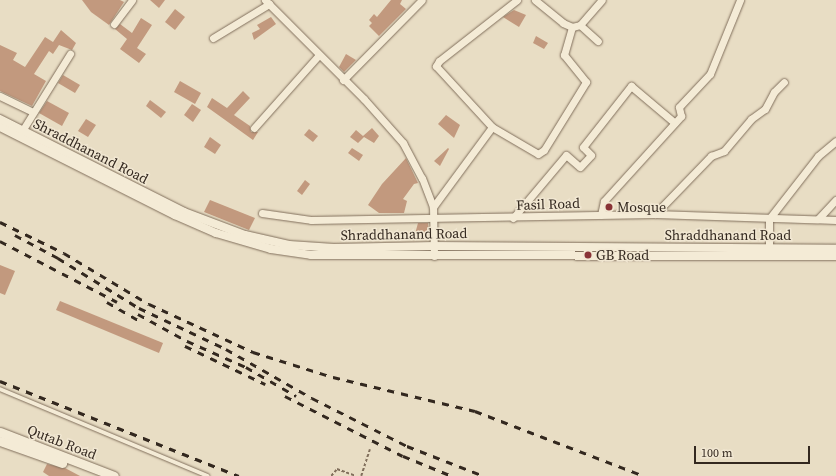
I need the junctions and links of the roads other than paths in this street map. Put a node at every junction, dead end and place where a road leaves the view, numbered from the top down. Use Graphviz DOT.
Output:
graph roads {
  1 [pos="132,0"];
  2 [pos="422,0"];
  3 [pos="517,0"];
  4 [pos="535,0"];
  5 [pos="602,0"];
  6 [pos="740,0"];
  7 [pos="267,2"];
  8 [pos="114,24"];
  9 [pos="580,25"];
  10 [pos="572,27"];
  11 [pos="214,38"];
  12 [pos="598,41"];
  13 [pos="70,54"];
  14 [pos="318,56"];
  15 [pos="343,80"];
  16 [pos="784,82"];
  17 [pos="0,96"];
  18 [pos="33,112"];
  19 [pos="0,119"];
  20 [pos="675,123"];
  21 [pos="0,127"];
  22 [pos="492,127"];
  23 [pos="254,128"];
  24 [pos="22,131"];
  25 [pos="836,141"];
  26 [pos="836,200"];
  27 [pos="433,207"];
  28 [pos="262,213"];
  29 [pos="655,214"];
  30 [pos="601,215"];
  31 [pos="435,218"];
  32 [pos="513,218"];
  33 [pos="769,219"];
  34 [pos="818,219"];
  35 [pos="836,220"];
  36 [pos="435,246"];
  37 [pos="560,248"];
  38 [pos="769,248"];
  39 [pos="836,248"];
  40 [pos="434,256"];
  41 [pos="836,256"];
  42 [pos="560,257"];
  43 [pos="0,389"];
  44 [pos="0,432"];
  45 [pos="0,440"];
  46 [pos="97,476"];
  47 [pos="114,476"];
  48 [pos="208,476"];
  1 -- 8 [label="street"];
  2 -- 15 [label="street"];
  3 -- 22 [label="street"];
  4 -- 10 [label="street"];
  5 -- 9 [label="street"];
  6 -- 20 [label="street"];
  7 -- 11 [label="street"];
  7 -- 14 [label="street"];
  9 -- 10 [label="street"];
  9 -- 12 [label="street"];
  10 -- 22 [label="street"];
  13 -- 18 [label="street"];
  14 -- 15 [label="street"];
  14 -- 23 [label="street"];
  15 -- 27 [label="street"];
  16 -- 29 [label="street"];
  17 -- 18 [label="street"];
  18 -- 24 [label="street"];
  19 -- 24 [label="street, Shraddhanand Road"];
  20 -- 30 [label="street"];
  20 -- 32 [label="street"];
  21 -- 40 [label="street, Shraddhanand Road"];
  22 -- 27 [label="street"];
  24 -- 36 [label="street, Shraddhanand Road"];
  25 -- 33 [label="street"];
  26 -- 34 [label="street"];
  27 -- 31 [label="street"];
  28 -- 31 [label="street, Fasil Road"];
  29 -- 30 [label="street, Fasil Road"];
  29 -- 33 [label="street, Fasil Road"];
  30 -- 32 [label="street, Fasil Road"];
  31 -- 32 [label="street, Fasil Road"];
  31 -- 36 [label="street"];
  33 -- 34 [label="street, Fasil Road"];
  33 -- 38 [label="street"];
  34 -- 35 [label="street, Fasil Road"];
  36 -- 37 [label="street, Shraddhanand Road"];
  36 -- 40 [label="street"];
  37 -- 38 [label="street, Shraddhanand Road"];
  37 -- 42 [label="street"];
  38 -- 39 [label="street, Shraddhanand Road"];
  40 -- 42 [label="street, Shraddhanand Road"];
  41 -- 42 [label="street, Shraddhanand Road"];
  43 -- 48 [label="lane"];
  44 -- 47 [label="main road, Qutab Road"];
  45 -- 46 [label="main road, Qutab Road"];
}
